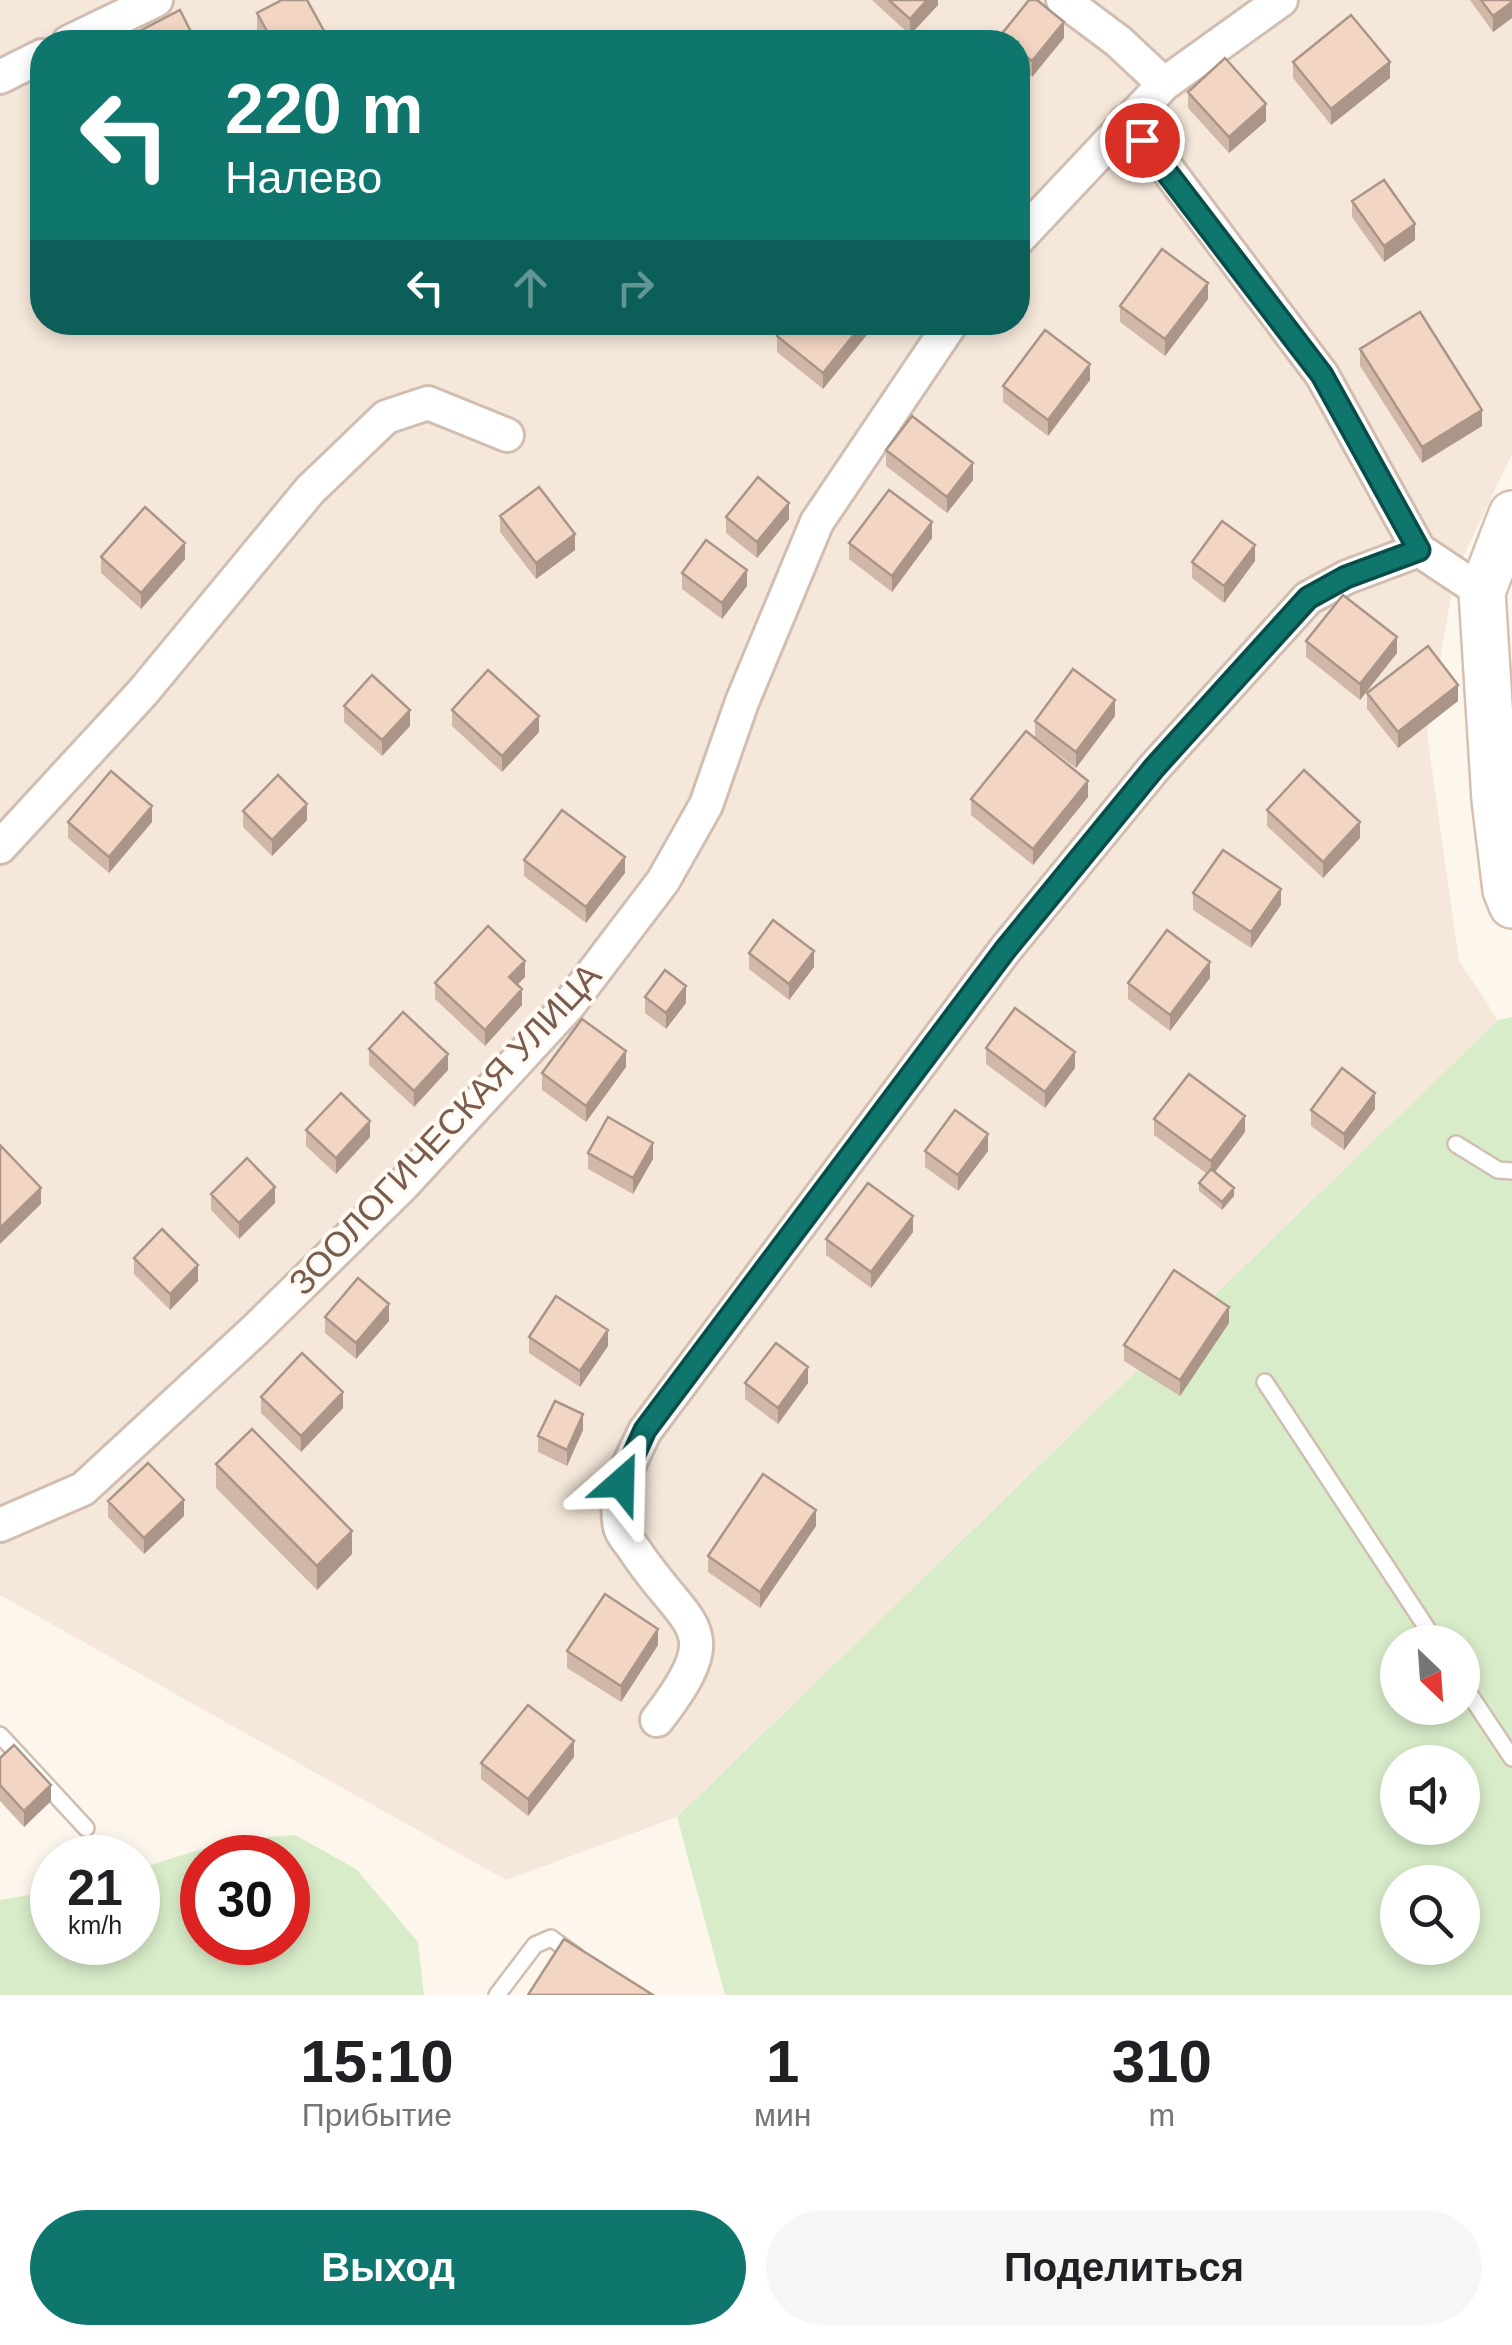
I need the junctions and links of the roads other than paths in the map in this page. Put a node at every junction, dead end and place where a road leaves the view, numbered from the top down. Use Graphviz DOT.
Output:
graph roads {
  1 [pos="156,0"];
  2 [pos="1063,0"];
  3 [pos="1280,0"];
  4 [pos="95,30"];
  5 [pos="30,62"];
  6 [pos="0,76"];
  7 [pos="1164,84"];
  8 [pos="1126,122"];
  9 [pos="1030,226"];
  10 [pos="943,335"];
  11 [pos="507,435"];
  12 [pos="1512,514"];
  13 [pos="1419,550"];
  14 [pos="1482,592"];
  15 [pos="0,846"];
  16 [pos="1512,906"];
  17 [pos="1456,1144"];
  18 [pos="1512,1170"];
  19 [pos="1264,1382"];
  20 [pos="0,1525"];
  21 [pos="1425,1625"];
  22 [pos="1480,1710"];
  23 [pos="657,1720"];
  24 [pos="2,1741"];
  25 [pos="1512,1758"];
  26 [pos="86,1828"];
  27 [pos="597,1972"];
  28 [pos="497,1995"];
  1 -- 4 [label="street"];
  2 -- 7 [label="street"];
  3 -- 7 [label="street"];
  5 -- 6 [label="street"];
  7 -- 8 [label="street"];
  8 -- 9 [label="street"];
  8 -- 13 [label="street"];
  10 -- 20 [label="street, ЗООЛОГИЧЕСКАЯ УЛИЦА"];
  11 -- 15 [label="street"];
  12 -- 14 [label="street"];
  13 -- 14 [label="street"];
  13 -- 23 [label="street"];
  14 -- 16 [label="street"];
  17 -- 18 [label="lane"];
  19 -- 21 [label="lane"];
  22 -- 25 [label="lane"];
  24 -- 26 [label="lane"];
  27 -- 28 [label="lane"];
}
